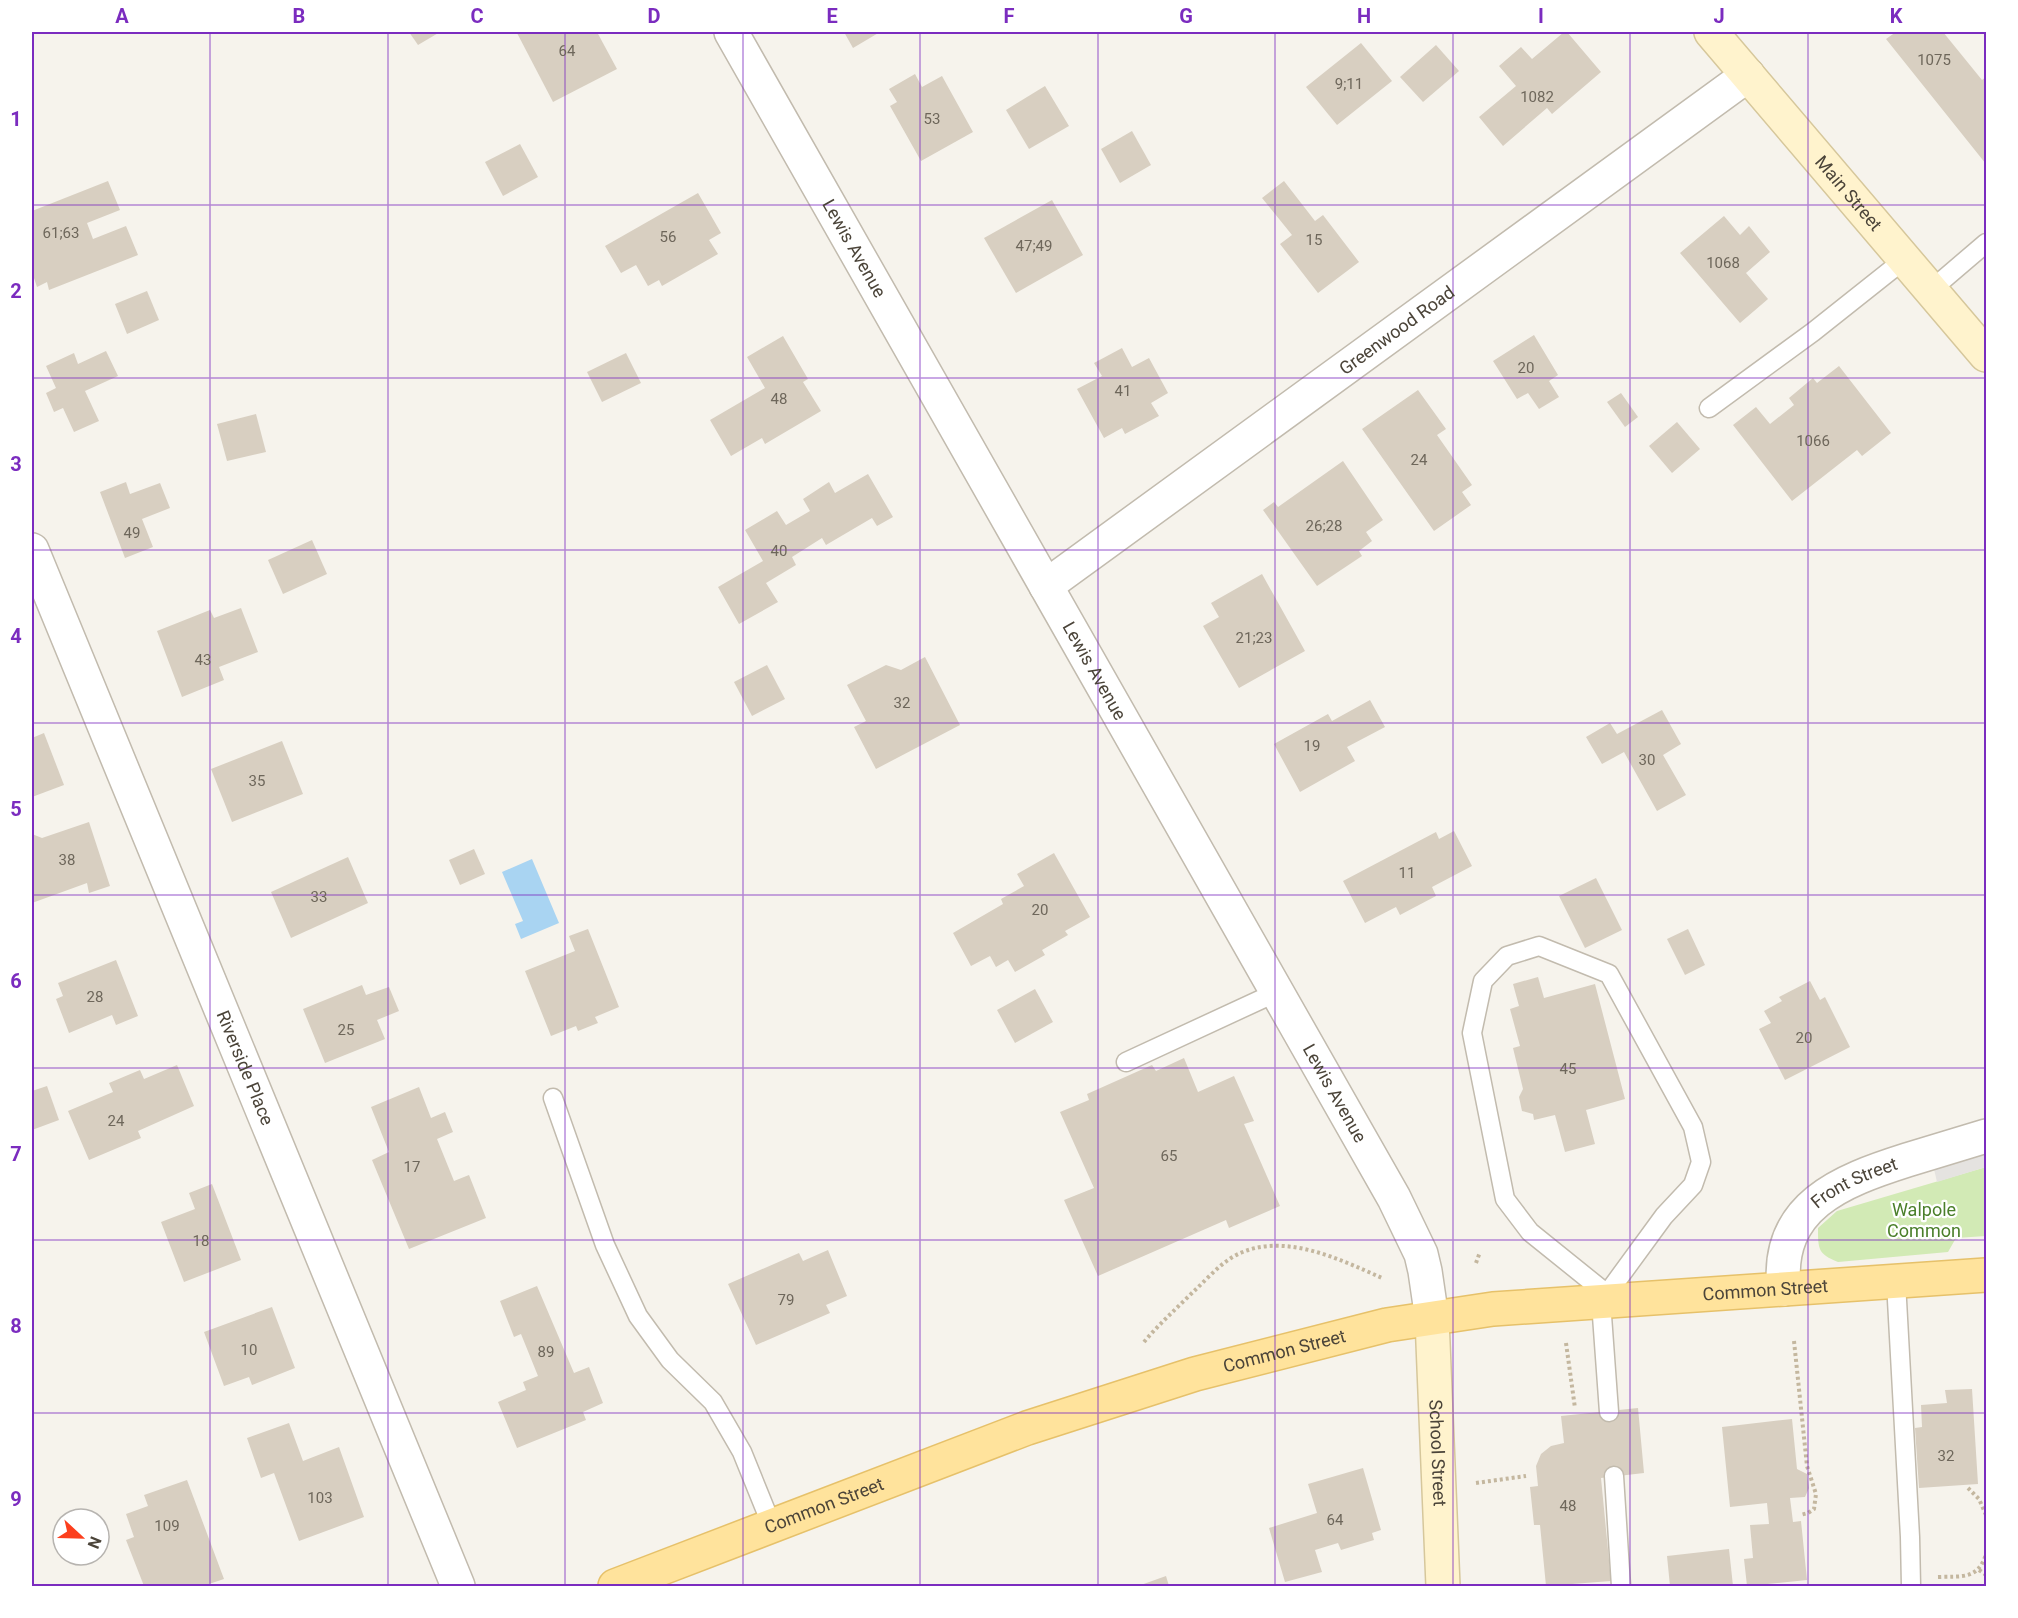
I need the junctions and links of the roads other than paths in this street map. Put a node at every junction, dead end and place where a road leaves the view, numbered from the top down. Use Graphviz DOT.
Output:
graph roads {
  1 [pos="731,32"];
  2 [pos="1712,32"];
  3 [pos="1748,75"];
  4 [pos="1986,243"];
  5 [pos="1905,259"];
  6 [pos="1931,290"];
  7 [pos="1986,355"];
  8 [pos="1709,408"];
  9 [pos="32,550"];
  10 [pos="1046,586"];
  11 [pos="1277,992"];
  12 [pos="1126,1062"];
  13 [pos="554,1098"];
  14 [pos="1986,1136"];
  15 [pos="1986,1275"];
  16 [pos="1896,1282"];
  17 [pos="1784,1290"];
  18 [pos="1604,1298"];
  19 [pos="1432,1319"];
  20 [pos="1609,1412"];
  21 [pos="1614,1476"];
  22 [pos="772,1526"];
  23 [pos="458,1587"];
  24 [pos="615,1587"];
  25 [pos="1443,1587"];
  26 [pos="1621,1587"];
  27 [pos="1911,1587"];
  1 -- 10 [label="street, Lewis Avenue"];
  2 -- 3 [label="main road, Main Street"];
  3 -- 5 [label="main road, Main Street"];
  3 -- 10 [label="street, Greenwood Road"];
  4 -- 6 [label="lane"];
  5 -- 6 [label="main road, Main Street"];
  5 -- 8 [label="lane"];
  6 -- 7 [label="main road, Main Street"];
  9 -- 23 [label="street, Riverside Place"];
  10 -- 11 [label="street, Lewis Avenue"];
  11 -- 12 [label="lane"];
  11 -- 19 [label="street, Lewis Avenue"];
  13 -- 22 [label="lane"];
  14 -- 17 [label="street, Front Street"];
  15 -- 16 [label="main road, Common Street"];
  16 -- 17 [label="main road, Common Street"];
  16 -- 27 [label="lane"];
  17 -- 18 [label="main road, Common Street"];
  18 -- 18 [label="lane"];
  18 -- 19 [label="main road, Common Street"];
  18 -- 20 [label="lane"];
  19 -- 22 [label="main road, Common Street"];
  19 -- 25 [label="main road, School Street"];
  21 -- 26 [label="lane"];
  22 -- 24 [label="main road, Common Street"];
}
